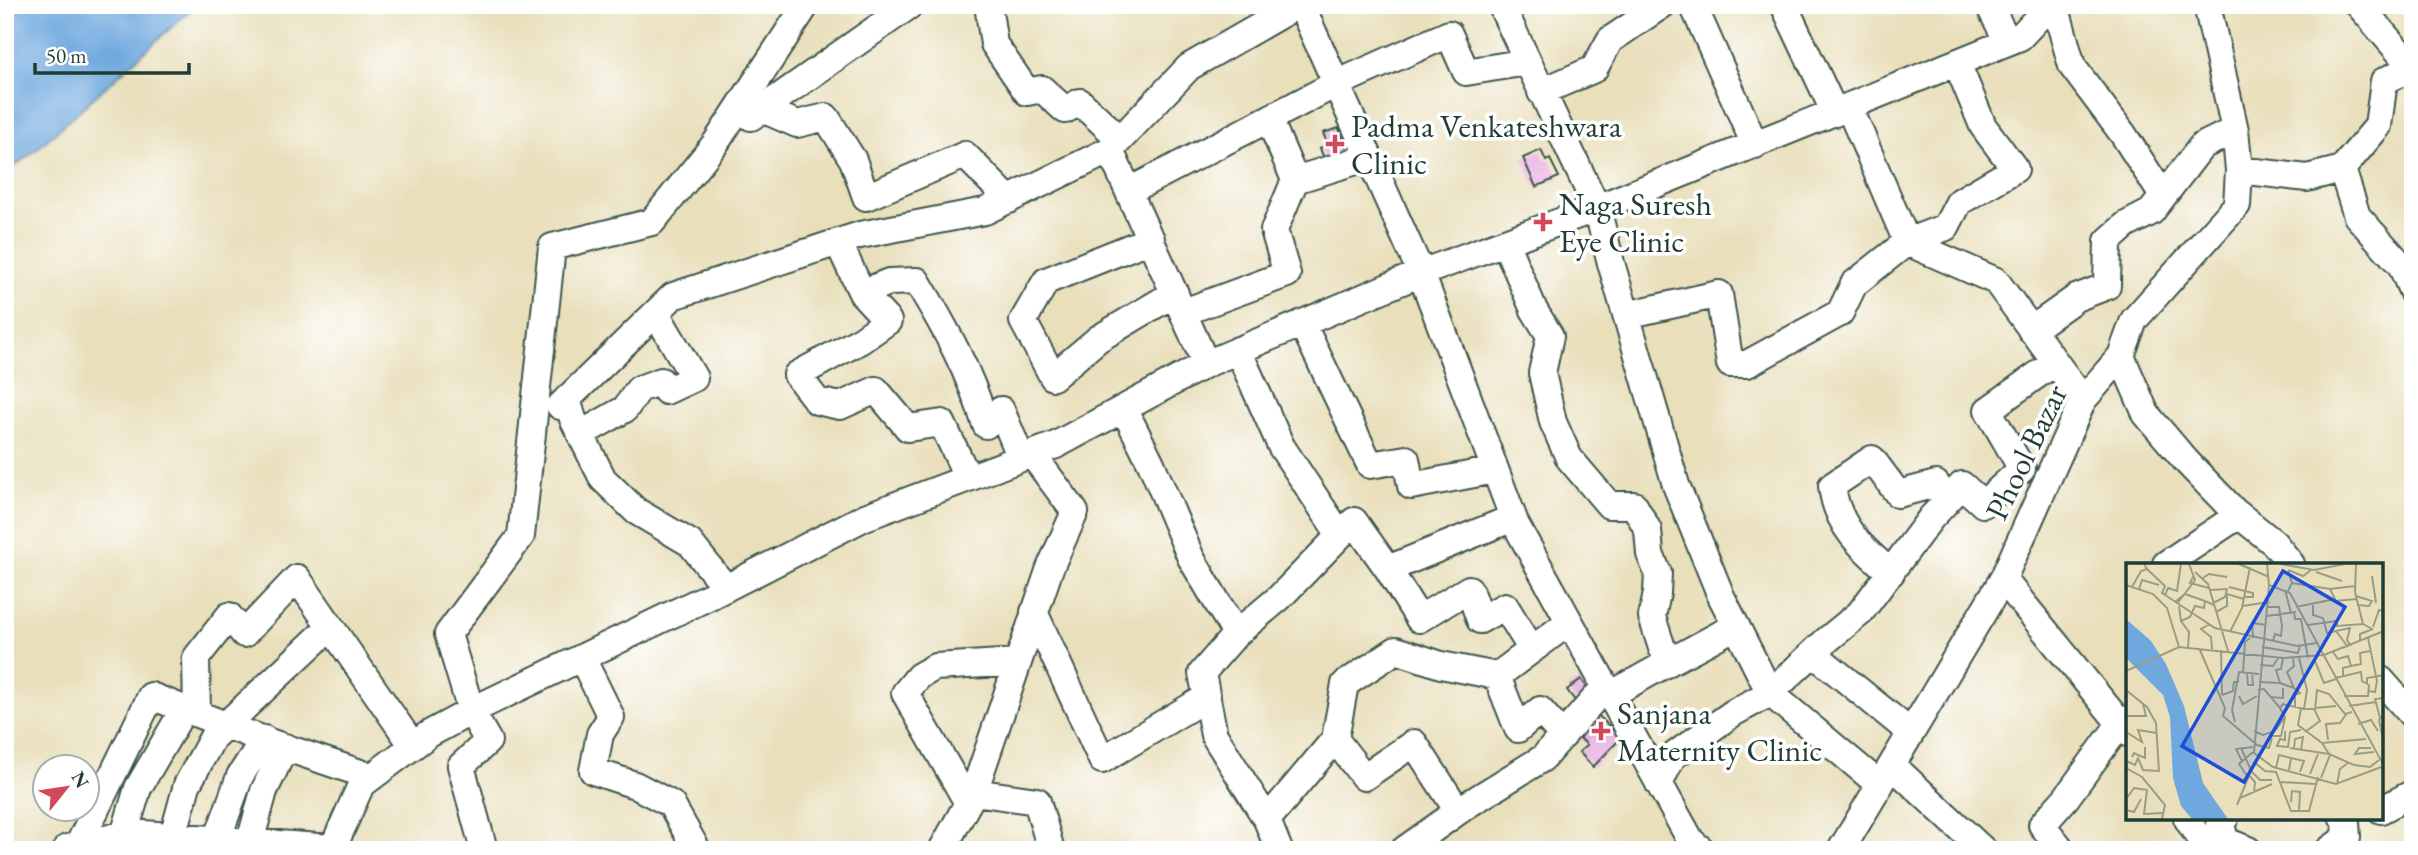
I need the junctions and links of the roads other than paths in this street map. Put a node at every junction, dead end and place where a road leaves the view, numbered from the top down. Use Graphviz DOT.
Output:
graph roads {
  1 [pos="806,5"];
  2 [pos="910,5"];
  3 [pos="988,5"];
  4 [pos="1299,5"];
  5 [pos="1662,5"];
  6 [pos="1693,5"];
  7 [pos="1784,5"];
  8 [pos="1989,5"];
  9 [pos="2053,5"];
  10 [pos="2207,5"];
  11 [pos="2360,5"];
  12 [pos="1509,9"];
  13 [pos="1627,16"];
  14 [pos="2008,42"];
  15 [pos="1527,62"];
  16 [pos="1957,63"];
  17 [pos="2412,67"];
  18 [pos="1336,84"];
  19 [pos="1541,92"];
  20 [pos="762,109"];
  21 [pos="1842,110"];
  22 [pos="1269,119"];
  23 [pos="2235,131"];
  24 [pos="715,144"];
  25 [pos="1115,145"];
  26 [pos="1755,145"];
  27 [pos="1369,157"];
  28 [pos="2342,169"];
  29 [pos="2239,170"];
  30 [pos="1295,180"];
  31 [pos="1129,191"];
  32 [pos="2163,196"];
  33 [pos="1009,200"];
  34 [pos="1597,208"];
  35 [pos="1151,239"];
  36 [pos="838,242"];
  37 [pos="1505,242"];
  38 [pos="1907,242"];
  39 [pos="1421,273"];
  40 [pos="862,293"];
  41 [pos="2413,293"];
  42 [pos="1179,302"];
  43 [pos="656,313"];
  44 [pos="1626,315"];
  45 [pos="1302,323"];
  46 [pos="2031,330"];
  47 [pos="1238,350"];
  48 [pos="2121,356"];
  49 [pos="2054,363"];
  50 [pos="1206,364"];
  51 [pos="2083,400"];
  52 [pos="1124,408"];
  53 [pos="581,434"];
  54 [pos="1027,456"];
  55 [pos="1495,470"];
  56 [pos="968,478"];
  57 [pos="1948,500"];
  58 [pos="2239,515"];
  59 [pos="1513,518"];
  60 [pos="1340,535"];
  61 [pos="2169,563"];
  62 [pos="2289,563"];
  63 [pos="1388,569"];
  64 [pos="1891,573"];
  65 [pos="2003,579"];
  66 [pos="726,588"];
  67 [pos="1034,612"];
  68 [pos="1569,622"];
  69 [pos="1736,626"];
  70 [pos="330,627"];
  71 [pos="1236,634"];
  72 [pos="1532,650"];
  73 [pos="1813,653"];
  74 [pos="582,657"];
  75 [pos="1673,660"];
  76 [pos="1018,662"];
  77 [pos="1497,676"];
  78 [pos="2383,682"];
  79 [pos="1608,691"];
  80 [pos="1770,693"];
  81 [pos="1207,697"];
  82 [pos="190,711"];
  83 [pos="471,711"];
  84 [pos="2413,716"];
  85 [pos="226,724"];
  86 [pos="2125,725"];
  87 [pos="1911,733"];
  88 [pos="1563,736"];
  89 [pos="1335,740"];
  90 [pos="275,743"];
  91 [pos="413,747"];
  92 [pos="1886,775"];
  93 [pos="372,777"];
  94 [pos="1659,784"];
  95 [pos="2413,793"];
  96 [pos="971,797"];
  97 [pos="2383,809"];
  98 [pos="1458,811"];
  99 [pos="1266,820"];
  100 [pos="2190,820"];
  101 [pos="2367,820"];
  102 [pos="2340,835"];
  103 [pos="113,841"];
  104 [pos="164,841"];
  105 [pos="2225,842"];
  106 [pos="211,843"];
  107 [pos="260,845"];
  108 [pos="1692,847"];
  109 [pos="69,848"];
  110 [pos="332,849"];
  111 [pos="484,850"];
  112 [pos="697,850"];
  113 [pos="942,850"];
  114 [pos="1051,850"];
  115 [pos="1279,850"];
  116 [pos="1404,850"];
  117 [pos="1841,850"];
  118 [pos="1983,850"];
  119 [pos="2062,850"];
  1 -- 24 [label="street"];
  2 -- 20 [label="street"];
  3 -- 25 [label="street"];
  4 -- 18 [label="street"];
  4 -- 25 [label="street"];
  5 -- 13 [label="street"];
  6 -- 26 [label="street"];
  7 -- 21 [label="street"];
  8 -- 14 [label="street"];
  9 -- 14 [label="street"];
  9 -- 32 [label="street"];
  10 -- 23 [label="street, Phool Bazar"];
  11 -- 17 [label="street"];
  12 -- 15 [label="street"];
  13 -- 19 [label="street"];
  14 -- 16 [label="street"];
  15 -- 18 [label="street"];
  15 -- 19 [label="street"];
  16 -- 21 [label="street"];
  16 -- 38 [label="street"];
  17 -- 28 [label="street"];
  18 -- 22 [label="street"];
  18 -- 27 [label="street"];
  19 -- 34 [label="street"];
  20 -- 24 [label="street"];
  20 -- 33 [label="street"];
  21 -- 26 [label="street"];
  21 -- 38 [label="street"];
  22 -- 30 [label="street"];
  22 -- 31 [label="street"];
  23 -- 29 [label="street, Phool Bazar"];
  23 -- 32 [label="street"];
  24 -- 83 [label="street"];
  25 -- 31 [label="street"];
  25 -- 33 [label="street"];
  26 -- 34 [label="street"];
  27 -- 30 [label="street"];
  27 -- 39 [label="street"];
  28 -- 29 [label="street"];
  28 -- 41 [label="street"];
  29 -- 48 [label="street, Phool Bazar"];
  30 -- 42 [label="street"];
  31 -- 35 [label="street"];
  32 -- 46 [label="street"];
  33 -- 36 [label="street"];
  34 -- 37 [label="street"];
  34 -- 44 [label="street"];
  35 -- 42 [label="street"];
  35 -- 42 [label="street"];
  36 -- 40 [label="street"];
  36 -- 43 [label="street"];
  37 -- 39 [label="street"];
  37 -- 75 [label="street"];
  38 -- 44 [label="street"];
  38 -- 46 [label="street"];
  39 -- 45 [label="street"];
  39 -- 55 [label="street"];
  40 -- 54 [label="street"];
  40 -- 56 [label="street"];
  42 -- 50 [label="street"];
  43 -- 53 [label="street"];
  43 -- 53 [label="street"];
  44 -- 69 [label="street"];
  45 -- 47 [label="street"];
  45 -- 55 [label="street"];
  46 -- 49 [label="street"];
  47 -- 50 [label="street"];
  47 -- 60 [label="street"];
  48 -- 51 [label="street, Phool Bazar"];
  48 -- 58 [label="street"];
  49 -- 51 [label="street"];
  49 -- 57 [label="street"];
  50 -- 52 [label="street"];
  51 -- 65 [label="street, Phool Bazar"];
  52 -- 54 [label="street"];
  52 -- 71 [label="street"];
  53 -- 66 [label="street"];
  54 -- 56 [label="street"];
  54 -- 67 [label="street"];
  55 -- 59 [label="street"];
  56 -- 66 [label="street"];
  57 -- 64 [label="street"];
  57 -- 64 [label="street"];
  58 -- 61 [label="street"];
  58 -- 62 [label="street"];
  59 -- 63 [label="street"];
  59 -- 68 [label="street"];
  60 -- 63 [label="street"];
  60 -- 71 [label="street"];
  63 -- 72 [label="street"];
  64 -- 73 [label="street"];
  65 -- 86 [label="street"];
  65 -- 87 [label="street, Phool Bazar"];
  66 -- 74 [label="street"];
  67 -- 76 [label="street"];
  67 -- 81 [label="street"];
  68 -- 72 [label="street"];
  68 -- 79 [label="street"];
  69 -- 75 [label="street"];
  69 -- 80 [label="street"];
  70 -- 82 [label="street"];
  70 -- 85 [label="street"];
  70 -- 91 [label="street"];
  71 -- 81 [label="street"];
  72 -- 77 [label="street"];
  73 -- 80 [label="street"];
  73 -- 87 [label="street"];
  74 -- 83 [label="street"];
  74 -- 112 [label="street"];
  75 -- 79 [label="street"];
  76 -- 96 [label="street"];
  76 -- 96 [label="street"];
  77 -- 88 [label="street"];
  77 -- 89 [label="street"];
  78 -- 84 [label="street"];
  79 -- 88 [label="street"];
  79 -- 94 [label="street"];
  80 -- 92 [label="street"];
  80 -- 94 [label="street"];
  81 -- 99 [label="street"];
  82 -- 85 [label="street"];
  82 -- 103 [label="street"];
  82 -- 109 [label="street"];
  83 -- 91 [label="street"];
  83 -- 111 [label="street"];
  85 -- 90 [label="street"];
  85 -- 104 [label="street"];
  86 -- 119 [label="street"];
  87 -- 92 [label="street, Phool Bazar"];
  88 -- 98 [label="street"];
  89 -- 98 [label="street"];
  89 -- 99 [label="street"];
  90 -- 93 [label="street"];
  90 -- 106 [label="street"];
  90 -- 107 [label="street"];
  91 -- 93 [label="street"];
  92 -- 117 [label="street, Phool Bazar"];
  92 -- 118 [label="street"];
  93 -- 110 [label="street"];
  94 -- 108 [label="street"];
  95 -- 97 [label="street"];
  96 -- 113 [label="street"];
  96 -- 114 [label="street"];
  98 -- 116 [label="street"];
  99 -- 115 [label="street"];
  100 -- 105 [label="street"];
  101 -- 102 [label="street"];
  103 -- 104 [label="street"];
  103 -- 109 [label="street"];
  104 -- 106 [label="street"];
  106 -- 107 [label="street"];
  107 -- 110 [label="street"];
}
